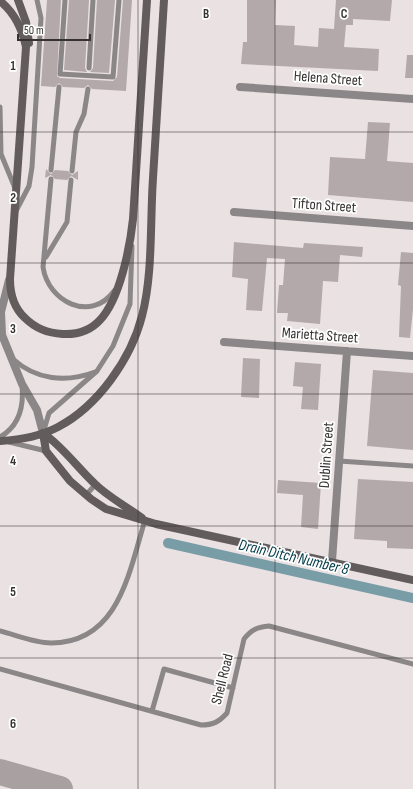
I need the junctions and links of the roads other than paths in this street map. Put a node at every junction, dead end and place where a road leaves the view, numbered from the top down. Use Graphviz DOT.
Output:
graph roads {
  1 [pos="18,0"];
  2 [pos="37,0"];
  3 [pos="65,0"];
  4 [pos="93,0"];
  5 [pos="119,0"];
  6 [pos="146,0"];
  7 [pos="164,0"];
  8 [pos="0,1"];
  9 [pos="89,68"];
  10 [pos="24,86"];
  11 [pos="59,87"];
  12 [pos="240,87"];
  13 [pos="88,89"];
  14 [pos="413,98"];
  15 [pos="0,107"];
  16 [pos="51,170"];
  17 [pos="72,171"];
  18 [pos="50,178"];
  19 [pos="71,180"];
  20 [pos="15,188"];
  21 [pos="234,212"];
  22 [pos="14,215"];
  23 [pos="413,226"];
  24 [pos="132,229"];
  25 [pos="44,263"];
  26 [pos="10,279"];
  27 [pos="118,285"];
  28 [pos="224,342"];
  29 [pos="348,351"];
  30 [pos="9,355"];
  31 [pos="413,356"];
  32 [pos="97,371"];
  33 [pos="22,384"];
  34 [pos="43,433"];
  35 [pos="2,440"];
  36 [pos="46,451"];
  37 [pos="339,461"];
  38 [pos="413,466"];
  39 [pos="95,485"];
  40 [pos="86,495"];
  41 [pos="145,520"];
  42 [pos="332,561"];
  43 [pos="413,580"];
  44 [pos="0,631"];
  45 [pos="413,664"];
  46 [pos="0,669"];
  47 [pos="233,688"];
  48 [pos="152,711"];
  1 -- 10 [label="main road"];
  2 -- 22 [label="lane"];
  3 -- 5 [label="lane"];
  4 -- 9 [label="lane"];
  6 -- 24 [label="main road"];
  7 -- 34 [label="main road"];
  8 -- 10 [label="main road"];
  10 -- 20 [label="main road"];
  11 -- 16 [label="lane"];
  12 -- 14 [label="street, Helena Street"];
  13 -- 17 [label="lane"];
  15 -- 20 [label="lane"];
  18 -- 25 [label="lane"];
  19 -- 25 [label="lane"];
  20 -- 22 [label="main road"];
  21 -- 23 [label="street, Tifton Street"];
  22 -- 26 [label="main road"];
  24 -- 27 [label="main road"];
  24 -- 32 [label="lane"];
  25 -- 27 [label="lane"];
  26 -- 27 [label="main road"];
  26 -- 30 [label="street"];
  28 -- 29 [label="street, Marietta Street"];
  29 -- 31 [label="street, Marietta Street"];
  29 -- 37 [label="street, Dublin Street"];
  30 -- 32 [label="lane"];
  30 -- 33 [label="street"];
  32 -- 34 [label="lane"];
  33 -- 34 [label="street"];
  33 -- 35 [label="lane"];
  34 -- 35 [label="main road"];
  34 -- 36 [label="main road"];
  34 -- 39 [label="main road"];
  35 -- 36 [label="lane"];
  36 -- 40 [label="main road"];
  37 -- 38 [label="lane"];
  37 -- 42 [label="street, Dublin Street"];
  39 -- 40 [label="lane"];
  39 -- 41 [label="main road"];
  40 -- 41 [label="main road"];
  41 -- 42 [label="main road"];
  41 -- 44 [label="lane"];
  42 -- 43 [label="main road"];
  45 -- 47 [label="lane, Shell Road"];
  46 -- 48 [label="lane, Shell Road"];
  47 -- 48 [label="lane, Shell Road"];
  47 -- 48 [label="lane"];
}
